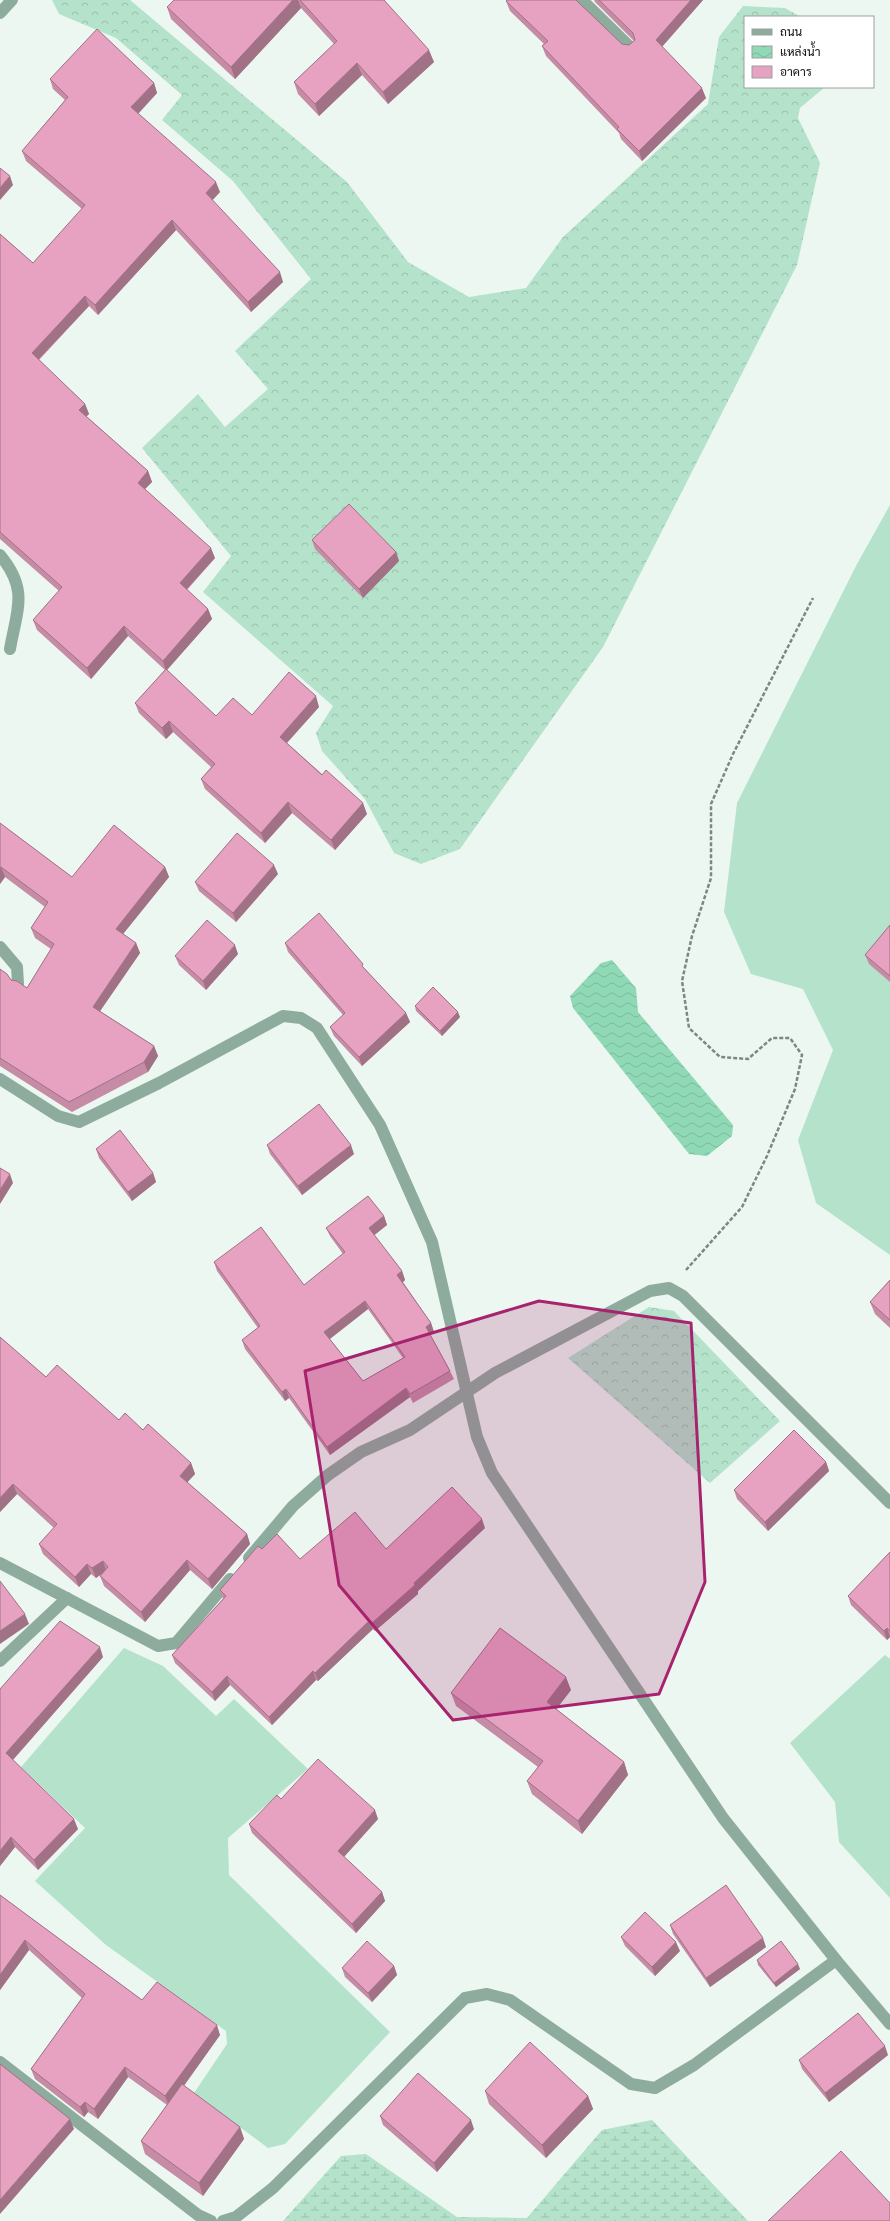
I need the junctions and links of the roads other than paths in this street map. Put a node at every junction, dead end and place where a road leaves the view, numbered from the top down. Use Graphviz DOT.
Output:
graph roads {
  1 [pos="12,0"];
  2 [pos="582,0"];
  3 [pos="0,14"];
  4 [pos="631,48"];
  5 [pos="0,555"];
  6 [pos="10,649"];
  7 [pos="0,947"];
  8 [pos="18,984"];
  9 [pos="0,1079"];
  10 [pos="468,1391"];
  11 [pos="890,1503"];
  12 [pos="0,1563"];
  13 [pos="67,1598"];
  14 [pos="0,1661"];
  15 [pos="836,1960"];
  16 [pos="890,2024"];
  17 [pos="0,2062"];
  18 [pos="211,2221"];
  19 [pos="223,2221"];
  1 -- 3 [label="street"];
  2 -- 4 [label="street"];
  5 -- 6 [label="street"];
  7 -- 8 [label="street"];
  9 -- 10 [label="street"];
  10 -- 11 [label="street"];
  10 -- 13 [label="street"];
  10 -- 15 [label="street"];
  12 -- 13 [label="street"];
  13 -- 14 [label="street"];
  15 -- 16 [label="street"];
  15 -- 19 [label="street"];
  17 -- 18 [label="street"];
}
